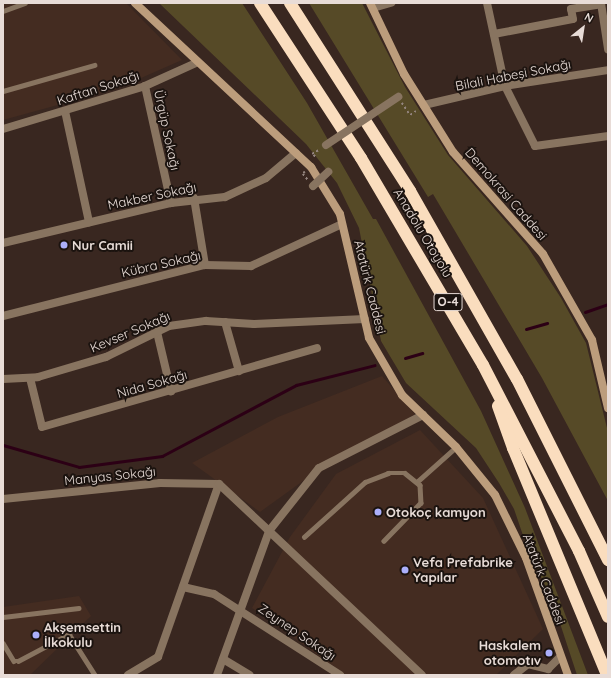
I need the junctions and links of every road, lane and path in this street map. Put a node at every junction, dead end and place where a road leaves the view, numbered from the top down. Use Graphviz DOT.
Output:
graph roads {
  1 [pos="24,3"];
  2 [pos="135,3"];
  3 [pos="260,3"];
  4 [pos="290,3"];
  5 [pos="391,3"];
  6 [pos="487,3"];
  7 [pos="601,3"];
  8 [pos="372,6"];
  9 [pos="3,11"];
  10 [pos="494,34"];
  11 [pos="608,49"];
  12 [pos="198,62"];
  13 [pos="94,65"];
  14 [pos="608,70"];
  15 [pos="145,86"];
  16 [pos="505,86"];
  17 [pos="3,91"];
  18 [pos="398,97"];
  19 [pos="424,105"];
  20 [pos="65,112"];
  21 [pos="410,115"];
  22 [pos="3,128"];
  23 [pos="608,136"];
  24 [pos="326,144"];
  25 [pos="296,154"];
  26 [pos="328,172"];
  27 [pos="313,186"];
  28 [pos="194,198"];
  29 [pos="170,203"];
  30 [pos="89,222"];
  31 [pos="342,224"];
  32 [pos="3,243"];
  33 [pos="205,265"];
  34 [pos="3,316"];
  35 [pos="364,319"];
  36 [pos="225,322"];
  37 [pos="157,332"];
  38 [pos="317,348"];
  39 [pos="483,365"];
  40 [pos="239,372"];
  41 [pos="30,378"];
  42 [pos="3,379"];
  43 [pos="171,392"];
  44 [pos="608,408"];
  45 [pos="423,415"];
  46 [pos="456,447"];
  47 [pos="418,481"];
  48 [pos="219,484"];
  49 [pos="3,499"];
  50 [pos="269,530"];
  51 [pos="304,537"];
  52 [pos="384,541"];
  53 [pos="608,560"];
  54 [pos="183,587"];
  55 [pos="78,608"];
  56 [pos="242,609"];
  57 [pos="3,617"];
  58 [pos="608,617"];
  59 [pos="3,643"];
  60 [pos="560,657"];
  61 [pos="223,659"];
  62 [pos="95,675"];
  63 [pos="128,675"];
  64 [pos="217,675"];
  65 [pos="250,675"];
  66 [pos="340,675"];
  67 [pos="422,675"];
  68 [pos="514,675"];
  69 [pos="568,675"];
  70 [pos="607,675"];
  1 -- 9 [label="lane"];
  2 -- 12 [label="street, Atatürk Caddesi"];
  3 -- 39 [label="highway, Anadolu Otoyolu / O-4"];
  4 -- 53 [label="highway, Anadolu Otoyolu / O-4"];
  5 -- 8 [label="street"];
  6 -- 10 [label="street"];
  7 -- 10 [label="street"];
  7 -- 11 [label="street"];
  8 -- 19 [label="street, Demokrasi Caddesi"];
  10 -- 16 [label="street"];
  12 -- 15 [label="street, Kaftan Sokağı"];
  12 -- 25 [label="street, Atatürk Caddesi"];
  13 -- 17 [label="lane"];
  14 -- 16 [label="street, Bilali Habeşi Sokağı"];
  15 -- 20 [label="street, Kaftan Sokağı"];
  15 -- 29 [label="street, Ürgüp Sokağı"];
  16 -- 19 [label="street, Bilali Habeşi Sokağı"];
  16 -- 23 [label="street"];
  18 -- 21 [label="path"];
  18 -- 24 [label="street, bridge"];
  19 -- 44 [label="street, Demokrasi Caddesi"];
  20 -- 22 [label="street, Kaftan Sokağı"];
  20 -- 30 [label="street"];
  25 -- 28 [label="street, Makber Sokağı"];
  25 -- 31 [label="street, Atatürk Caddesi"];
  26 -- 27 [label="street, bridge"];
  28 -- 29 [label="street, Makber Sokağı"];
  28 -- 33 [label="street"];
  29 -- 30 [label="street, Makber Sokağı"];
  30 -- 32 [label="street, Makber Sokağı"];
  31 -- 33 [label="street, Kübra Sokağı"];
  31 -- 35 [label="street, Atatürk Caddesi"];
  33 -- 34 [label="street, Kübra Sokağı"];
  35 -- 36 [label="street, Kevser Sokağı"];
  35 -- 45 [label="street, Atatürk Caddesi"];
  36 -- 37 [label="street, Kevser Sokağı"];
  36 -- 40 [label="street"];
  37 -- 41 [label="street, Kevser Sokağı"];
  37 -- 43 [label="street"];
  38 -- 40 [label="street, Nida Sokağı"];
  39 -- 58 [label="highway, Anadolu Otoyolu / O-4"];
  39 -- 70 [label="highway"];
  40 -- 43 [label="street, Nida Sokağı"];
  41 -- 42 [label="street, Kevser Sokağı"];
  41 -- 43 [label="street, Nida Sokağı"];
  45 -- 46 [label="street, Atatürk Caddesi"];
  45 -- 50 [label="street"];
  46 -- 47 [label="lane"];
  46 -- 60 [label="street, Atatürk Caddesi"];
  47 -- 51 [label="lane"];
  47 -- 52 [label="lane"];
  48 -- 49 [label="street, Manyas Sokağı"];
  48 -- 50 [label="street"];
  48 -- 54 [label="street"];
  50 -- 56 [label="street"];
  50 -- 67 [label="street"];
  54 -- 56 [label="street, Zeynep Sokağı"];
  54 -- 63 [label="street"];
  55 -- 57 [label="lane"];
  56 -- 61 [label="street"];
  56 -- 66 [label="street, Zeynep Sokağı"];
  59 -- 62 [label="lane"];
  60 -- 68 [label="street"];
  60 -- 69 [label="street, Atatürk Caddesi"];
  61 -- 64 [label="street"];
  61 -- 65 [label="street"];
}
